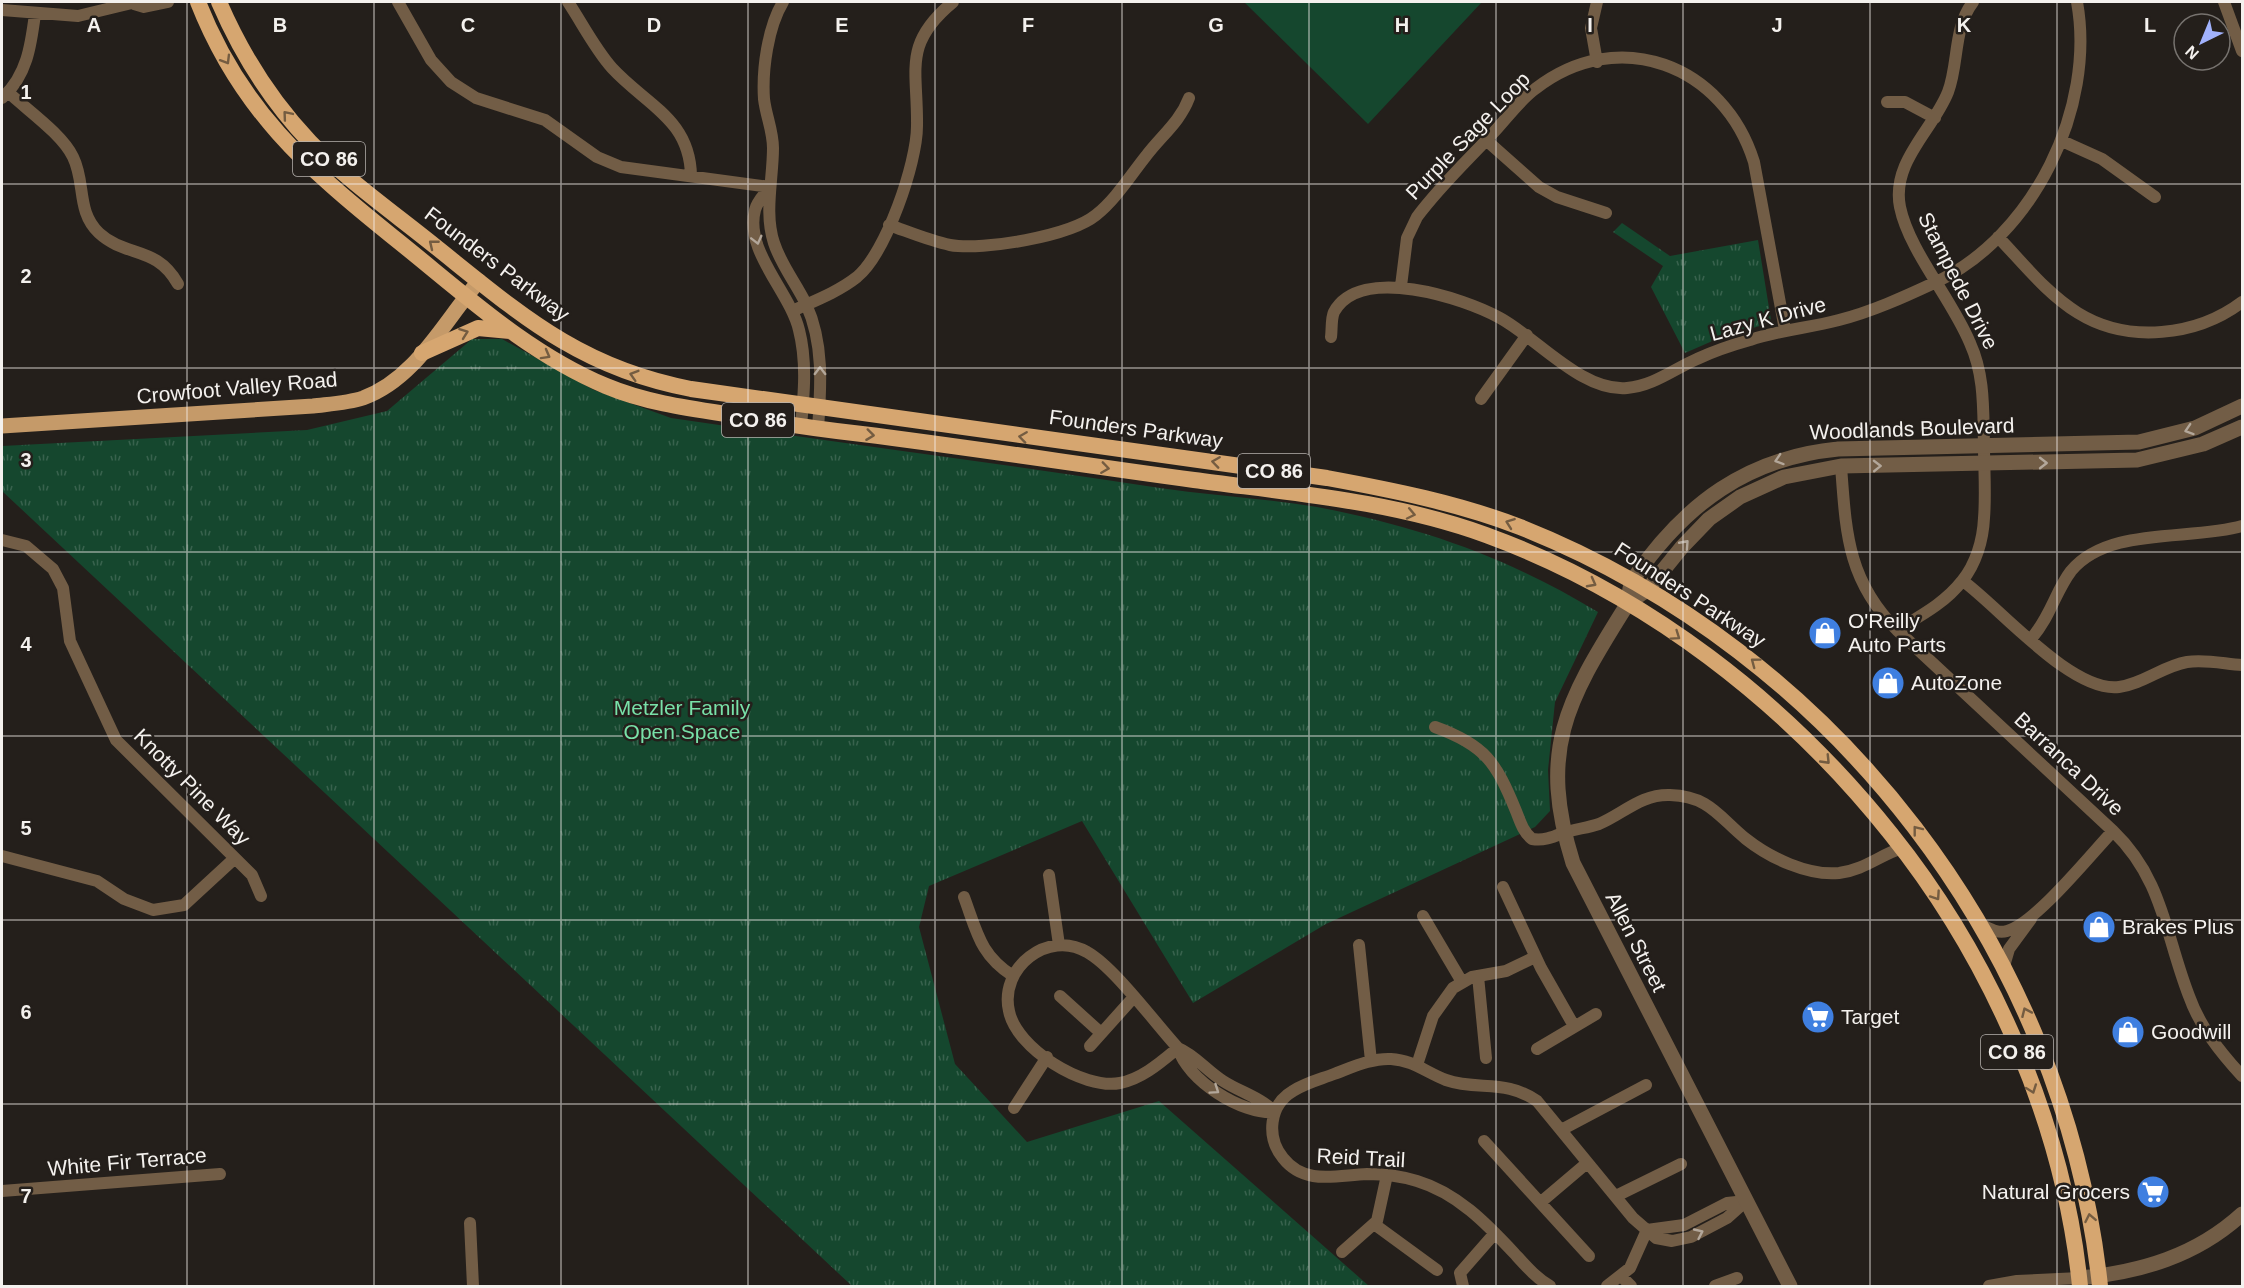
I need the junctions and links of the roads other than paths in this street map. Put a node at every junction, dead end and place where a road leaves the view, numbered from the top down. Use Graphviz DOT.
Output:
graph roads {
  1 [pos="168,2"];
  2 [pos="219,2"];
  3 [pos="398,2"];
  4 [pos="568,2"];
  5 [pos="783,2"];
  6 [pos="953,2"];
  7 [pos="1597,2"];
  8 [pos="1973,2"];
  9 [pos="2077,2"];
  10 [pos="2224,2"];
  11 [pos="135,3"];
  12 [pos="196,4"];
  13 [pos="2,10"];
  14 [pos="35,14"];
  15 [pos="2242,51"];
  16 [pos="1597,62"];
  17 [pos="5,95"];
  18 [pos="1189,98"];
  19 [pos="1887,102"];
  20 [pos="1935,118"];
  21 [pos="1486,140"];
  22 [pos="2062,141"];
  23 [pos="691,176"];
  24 [pos="770,187"];
  25 [pos="2155,197"];
  26 [pos="1606,213"];
  27 [pos="889,225"];
  28 [pos="1998,237"];
  29 [pos="479,281"];
  30 [pos="1937,282"];
  31 [pos="178,284"];
  32 [pos="1401,286"];
  33 [pos="466,295"];
  34 [pos="2242,302"];
  35 [pos="806,304"];
  36 [pos="792,311"];
  37 [pos="1785,330"];
  38 [pos="510,331"];
  39 [pos="1527,335"];
  40 [pos="1331,337"];
  41 [pos="422,352"];
  42 [pos="1481,399"];
  43 [pos="803,406"];
  44 [pos="2242,406"];
  45 [pos="820,408"];
  46 [pos="2,426"];
  47 [pos="801,426"];
  48 [pos="2242,426"];
  49 [pos="818,429"];
  50 [pos="1984,446"];
  51 [pos="1809,452"];
  52 [pos="1984,464"];
  53 [pos="1841,466"];
  54 [pos="1784,477"];
  55 [pos="2242,526"];
  56 [pos="2,540"];
  57 [pos="1632,580"];
  58 [pos="1963,581"];
  59 [pos="1648,590"];
  60 [pos="1628,603"];
  61 [pos="1897,630"];
  62 [pos="2031,639"];
  63 [pos="2242,664"];
  64 [pos="1435,727"];
  65 [pos="2113,831"];
  66 [pos="1564,833"];
  67 [pos="1902,848"];
  68 [pos="2,856"];
  69 [pos="235,858"];
  70 [pos="1049,875"];
  71 [pos="1952,878"];
  72 [pos="1503,887"];
  73 [pos="261,896"];
  74 [pos="964,897"];
  75 [pos="2033,915"];
  76 [pos="1423,916"];
  77 [pos="1980,924"];
  78 [pos="1059,945"];
  79 [pos="1359,945"];
  80 [pos="1535,957"];
  81 [pos="2004,966"];
  82 [pos="1013,976"];
  83 [pos="1478,976"];
  84 [pos="1462,982"];
  85 [pos="1060,996"];
  86 [pos="1133,998"];
  87 [pos="1596,1014"];
  88 [pos="1574,1026"];
  89 [pos="1101,1033"];
  90 [pos="1090,1046"];
  91 [pos="1178,1048"];
  92 [pos="1537,1049"];
  93 [pos="1047,1057"];
  94 [pos="1486,1058"];
  95 [pos="1371,1061"];
  96 [pos="1417,1065"];
  97 [pos="2242,1076"];
  98 [pos="1646,1085"];
  99 [pos="1014,1108"];
  100 [pos="1275,1112"];
  101 [pos="1561,1130"];
  102 [pos="1484,1141"];
  103 [pos="1587,1163"];
  104 [pos="1681,1164"];
  105 [pos="220,1174"];
  106 [pos="1387,1175"];
  107 [pos="2,1191"];
  108 [pos="1616,1196"];
  109 [pos="1746,1201"];
  110 [pos="1541,1202"];
  111 [pos="2242,1214"];
  112 [pos="470,1223"];
  113 [pos="1374,1224"];
  114 [pos="1647,1230"];
  115 [pos="1495,1233"];
  116 [pos="1342,1252"];
  117 [pos="1589,1256"];
  118 [pos="1437,1270"];
  119 [pos="1622,1277"];
  120 [pos="1737,1278"];
  121 [pos="2100,1281"];
  122 [pos="2080,1282"];
  123 [pos="473,1287"];
  124 [pos="1462,1287"];
  125 [pos="1550,1287"];
  126 [pos="1607,1287"];
  127 [pos="1631,1287"];
  128 [pos="1715,1287"];
  129 [pos="1790,1287"];
  130 [pos="1989,1287"];
  1 -- 11 [label="street"];
  29 -- 2 [label="highway, Founders Parkway / CO 86, one-way"];
  3 -- 23 [label="street"];
  4 -- 23 [label="street"];
  5 -- 24 [label="street"];
  6 -- 27 [label="street"];
  7 -- 16 [label="street"];
  8 -- 20 [label="street, Stampede Drive"];
  9 -- 22 [label="street, Lazy K Drive"];
  10 -- 15 [label="street"];
  11 -- 14 [label="street"];
  12 -- 33 [label="highway, Founders Parkway / CO 86, one-way"];
  13 -- 14 [label="street"];
  14 -- 17 [label="street"];
  16 -- 21 [label="street, Purple Sage Loop"];
  16 -- 37 [label="street, Purple Sage Loop"];
  17 -- 31 [label="street"];
  18 -- 27 [label="street"];
  19 -- 20 [label="street"];
  20 -- 30 [label="street, Stampede Drive"];
  21 -- 26 [label="street"];
  21 -- 32 [label="street, Purple Sage Loop"];
  22 -- 25 [label="street"];
  22 -- 28 [label="street, Lazy K Drive"];
  23 -- 24 [label="street"];
  24 -- 35 [label="street"];
  24 -- 36 [label="street, one-way"];
  27 -- 35 [label="street"];
  28 -- 30 [label="street, Lazy K Drive"];
  28 -- 34 [label="street"];
  29 -- 33 [label="main road, Crowfoot Valley Road"];
  43 -- 29 [label="highway, Founders Parkway / CO 86, one-way"];
  30 -- 37 [label="street, Lazy K Drive"];
  30 -- 50 [label="street, Stampede Drive"];
  32 -- 39 [label="street, Lazy K Drive"];
  32 -- 40 [label="street, Lazy K Drive"];
  33 -- 38 [label="highway, Founders Parkway / CO 86"];
  33 -- 41 [label="main road, Crowfoot Valley Road"];
  35 -- 36 [label="street"];
  45 -- 35 [label="street, one-way"];
  36 -- 43 [label="street"];
  37 -- 39 [label="street, Lazy K Drive"];
  41 -- 38 [label="highway, one-way"];
  38 -- 47 [label="highway, Founders Parkway / CO 86, one-way"];
  39 -- 42 [label="street"];
  41 -- 46 [label="main road, Crowfoot Valley Road"];
  43 -- 45 [label="highway, Founders Parkway / CO 86"];
  43 -- 47 [label="street"];
  44 -- 50 [label="street, Woodlands Boulevard, one-way"];
  45 -- 49 [label="street"];
  57 -- 45 [label="highway, Founders Parkway / CO 86, one-way"];
  47 -- 49 [label="highway, Founders Parkway / CO 86"];
  52 -- 48 [label="street, Woodlands Boulevard, one-way"];
  49 -- 60 [label="highway, Founders Parkway / CO 86, one-way"];
  50 -- 51 [label="street, Woodlands Boulevard"];
  50 -- 52 [label="street, Stampede Drive"];
  51 -- 54 [label="street"];
  51 -- 57 [label="street, Woodlands Boulevard, one-way"];
  53 -- 52 [label="street, Woodlands Boulevard, one-way"];
  52 -- 58 [label="street, Stampede Drive"];
  53 -- 54 [label="street, Woodlands Boulevard"];
  53 -- 61 [label="street, Barranca Drive"];
  59 -- 54 [label="street, Woodlands Boulevard, one-way"];
  55 -- 62 [label="street"];
  56 -- 69 [label="street, Knotty Pine Way"];
  57 -- 59 [label="highway, Founders Parkway / CO 86"];
  57 -- 60 [label="street, Woodlands Boulevard"];
  58 -- 61 [label="street, Stampede Drive"];
  58 -- 62 [label="street"];
  59 -- 60 [label="street, Woodlands Boulevard"];
  71 -- 59 [label="highway, Founders Parkway / CO 86, one-way"];
  60 -- 66 [label="street, Allen Street"];
  60 -- 67 [label="highway, Founders Parkway / CO 86, one-way"];
  61 -- 65 [label="street, Barranca Drive"];
  62 -- 63 [label="street"];
  64 -- 66 [label="street"];
  65 -- 75 [label="street"];
  65 -- 97 [label="street, Barranca Drive"];
  66 -- 67 [label="street"];
  66 -- 109 [label="street, Allen Street"];
  67 -- 71 [label="highway"];
  67 -- 122 [label="highway, Founders Parkway / CO 86, one-way"];
  68 -- 69 [label="street"];
  69 -- 73 [label="street, Knotty Pine Way"];
  70 -- 78 [label="street"];
  71 -- 77 [label="highway, Founders Parkway / CO 86"];
  72 -- 80 [label="street"];
  74 -- 82 [label="street"];
  75 -- 77 [label="street"];
  75 -- 81 [label="street"];
  76 -- 84 [label="street"];
  77 -- 81 [label="highway, Founders Parkway / CO 86"];
  78 -- 82 [label="street"];
  78 -- 86 [label="street"];
  79 -- 95 [label="street"];
  80 -- 83 [label="street"];
  80 -- 88 [label="street"];
  121 -- 81 [label="highway, Founders Parkway / CO 86, one-way"];
  82 -- 93 [label="street"];
  83 -- 84 [label="street"];
  83 -- 94 [label="street"];
  84 -- 96 [label="street"];
  85 -- 89 [label="street"];
  86 -- 89 [label="street"];
  86 -- 91 [label="street"];
  87 -- 88 [label="street"];
  88 -- 92 [label="street"];
  89 -- 90 [label="street"];
  91 -- 93 [label="street"];
  91 -- 100 [label="street"];
  93 -- 99 [label="street"];
  95 -- 96 [label="street"];
  95 -- 100 [label="street"];
  96 -- 101 [label="street"];
  98 -- 101 [label="street"];
  100 -- 106 [label="street, Reid Trail"];
  101 -- 103 [label="street"];
  102 -- 110 [label="street"];
  103 -- 108 [label="street"];
  103 -- 110 [label="street"];
  104 -- 108 [label="street"];
  105 -- 107 [label="street, White Fir Terrace"];
  106 -- 113 [label="street"];
  106 -- 115 [label="street, Reid Trail"];
  108 -- 114 [label="street"];
  109 -- 114 [label="street"];
  109 -- 129 [label="street, Allen Street"];
  110 -- 117 [label="street"];
  111 -- 121 [label="street"];
  112 -- 123 [label="street"];
  113 -- 116 [label="street"];
  113 -- 118 [label="street"];
  114 -- 119 [label="street"];
  115 -- 124 [label="street"];
  115 -- 125 [label="street, Reid Trail"];
  119 -- 126 [label="street"];
  119 -- 127 [label="street"];
  120 -- 128 [label="street"];
  121 -- 122 [label="street"];
  122 -- 130 [label="street"];
}
